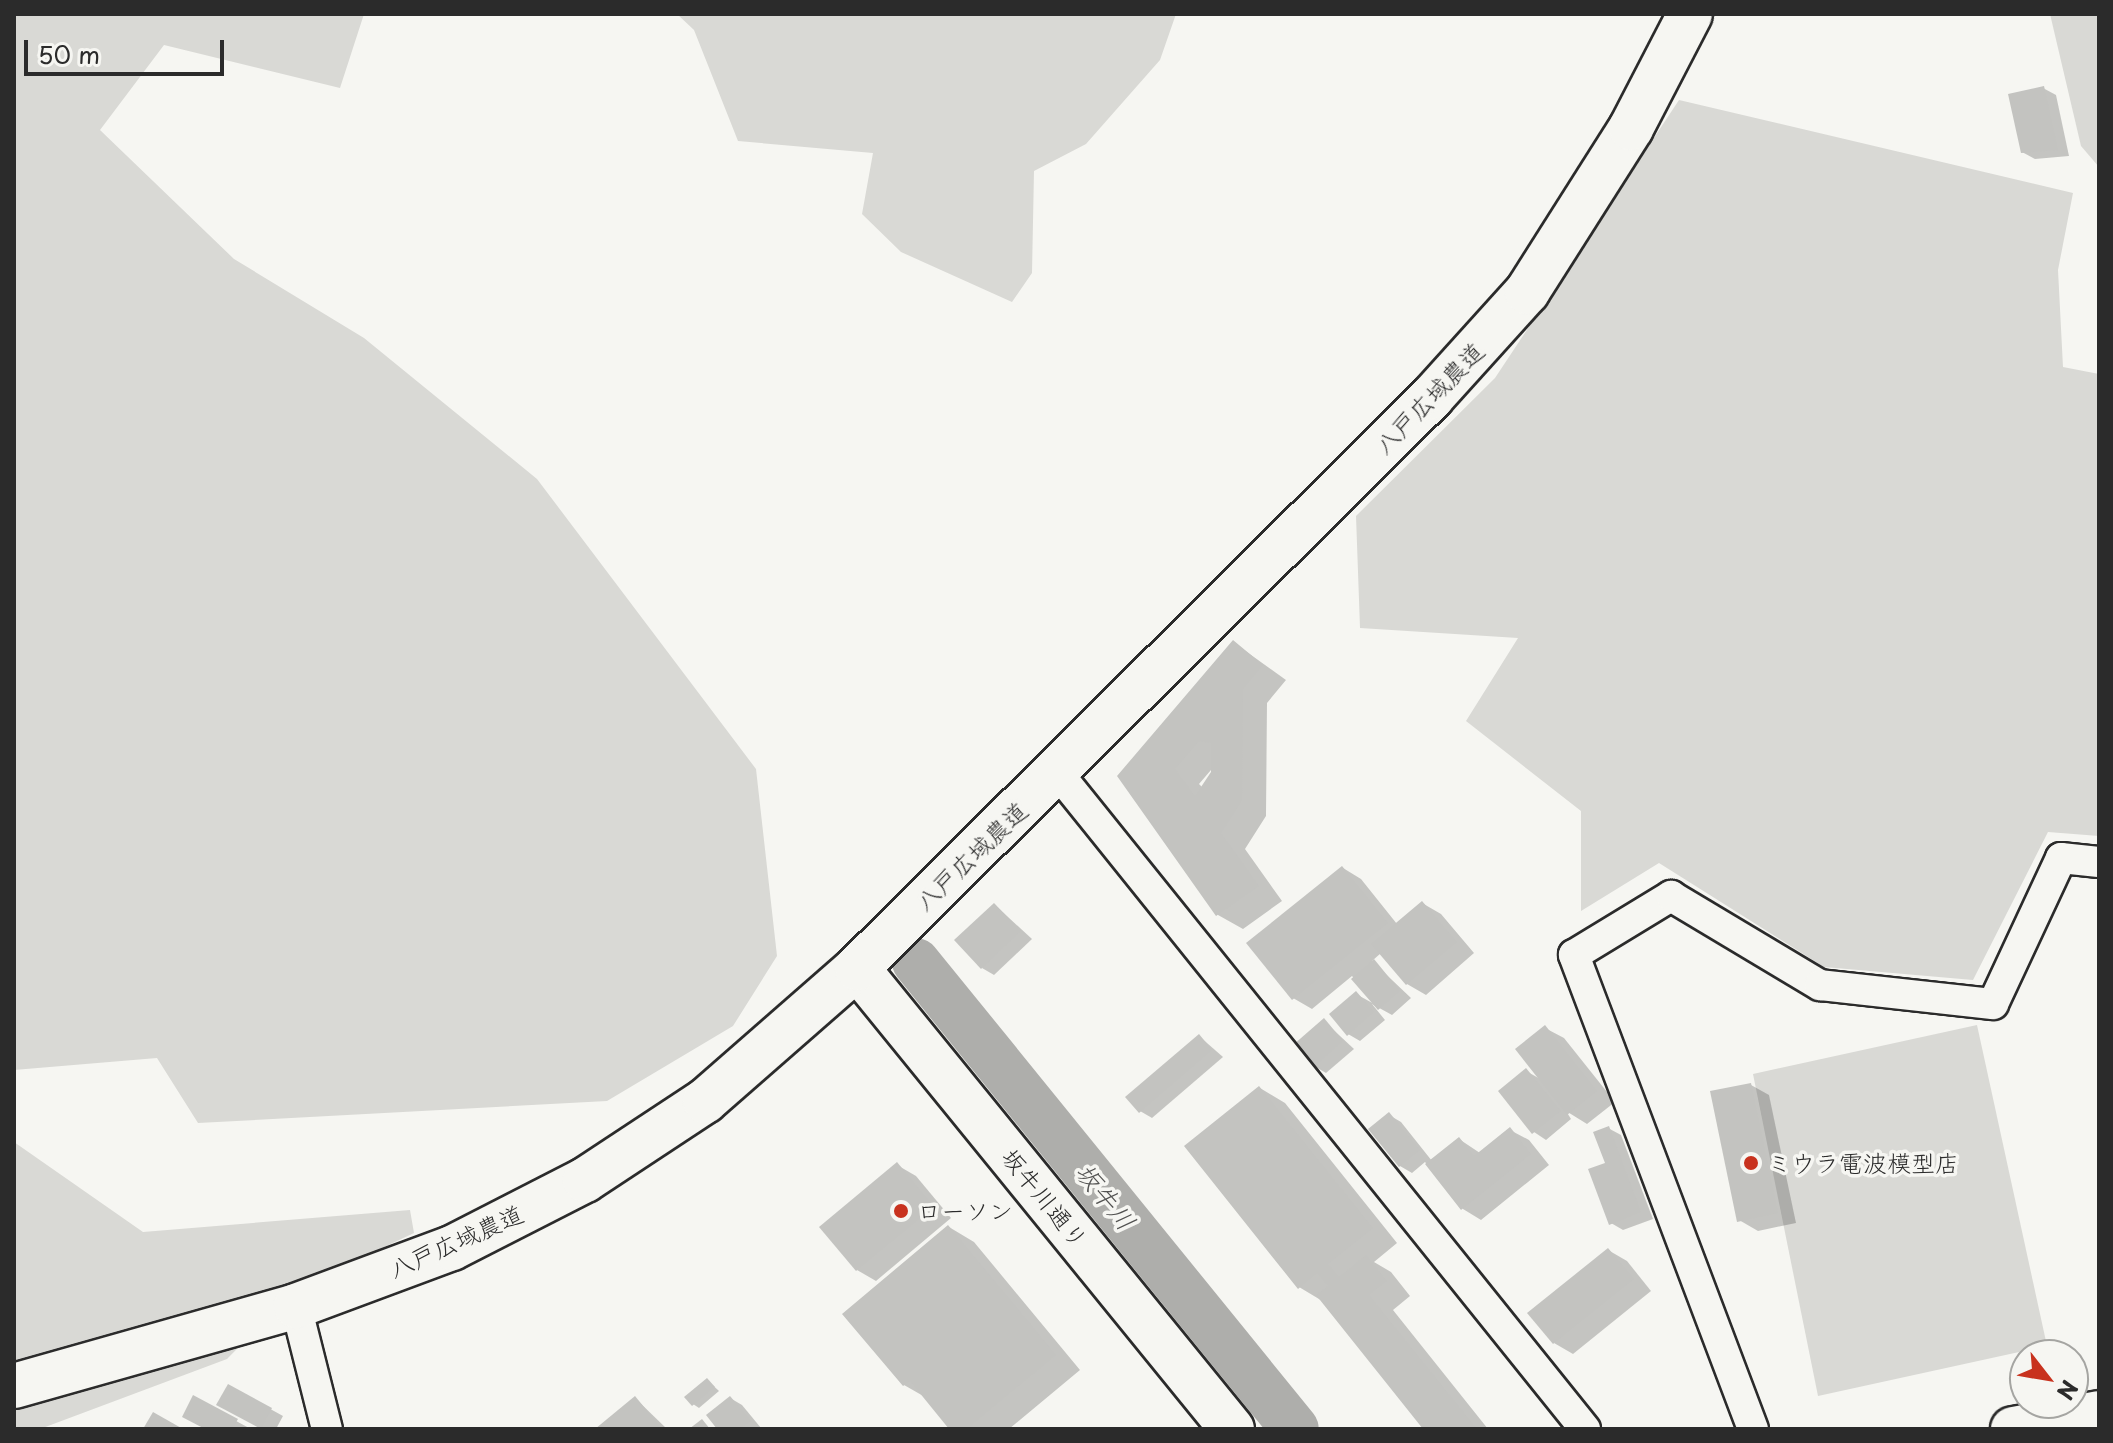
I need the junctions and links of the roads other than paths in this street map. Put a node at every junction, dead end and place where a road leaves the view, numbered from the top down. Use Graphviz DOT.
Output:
graph roads {
  1 [pos="1690,14"];
  2 [pos="1057,772"];
  3 [pos="2099,862"];
  4 [pos="857,968"];
  5 [pos="296,1306"];
  6 [pos="14,1386"];
  7 [pos="2099,1413"];
  8 [pos="320,1427"];
  9 [pos="1232,1429"];
  10 [pos="1585,1429"];
  11 [pos="1753,1429"];
  12 [pos="2013,1429"];
  1 -- 2 [label="street, 八戸広域農道"];
  2 -- 4 [label="street, 八戸広域農道"];
  2 -- 10 [label="street"];
  3 -- 11 [label="street"];
  4 -- 5 [label="street, 八戸広域農道"];
  4 -- 9 [label="street, 坂牛川通り"];
  5 -- 6 [label="street, 八戸広域農道"];
  5 -- 8 [label="street"];
  7 -- 12 [label="street"];
}
